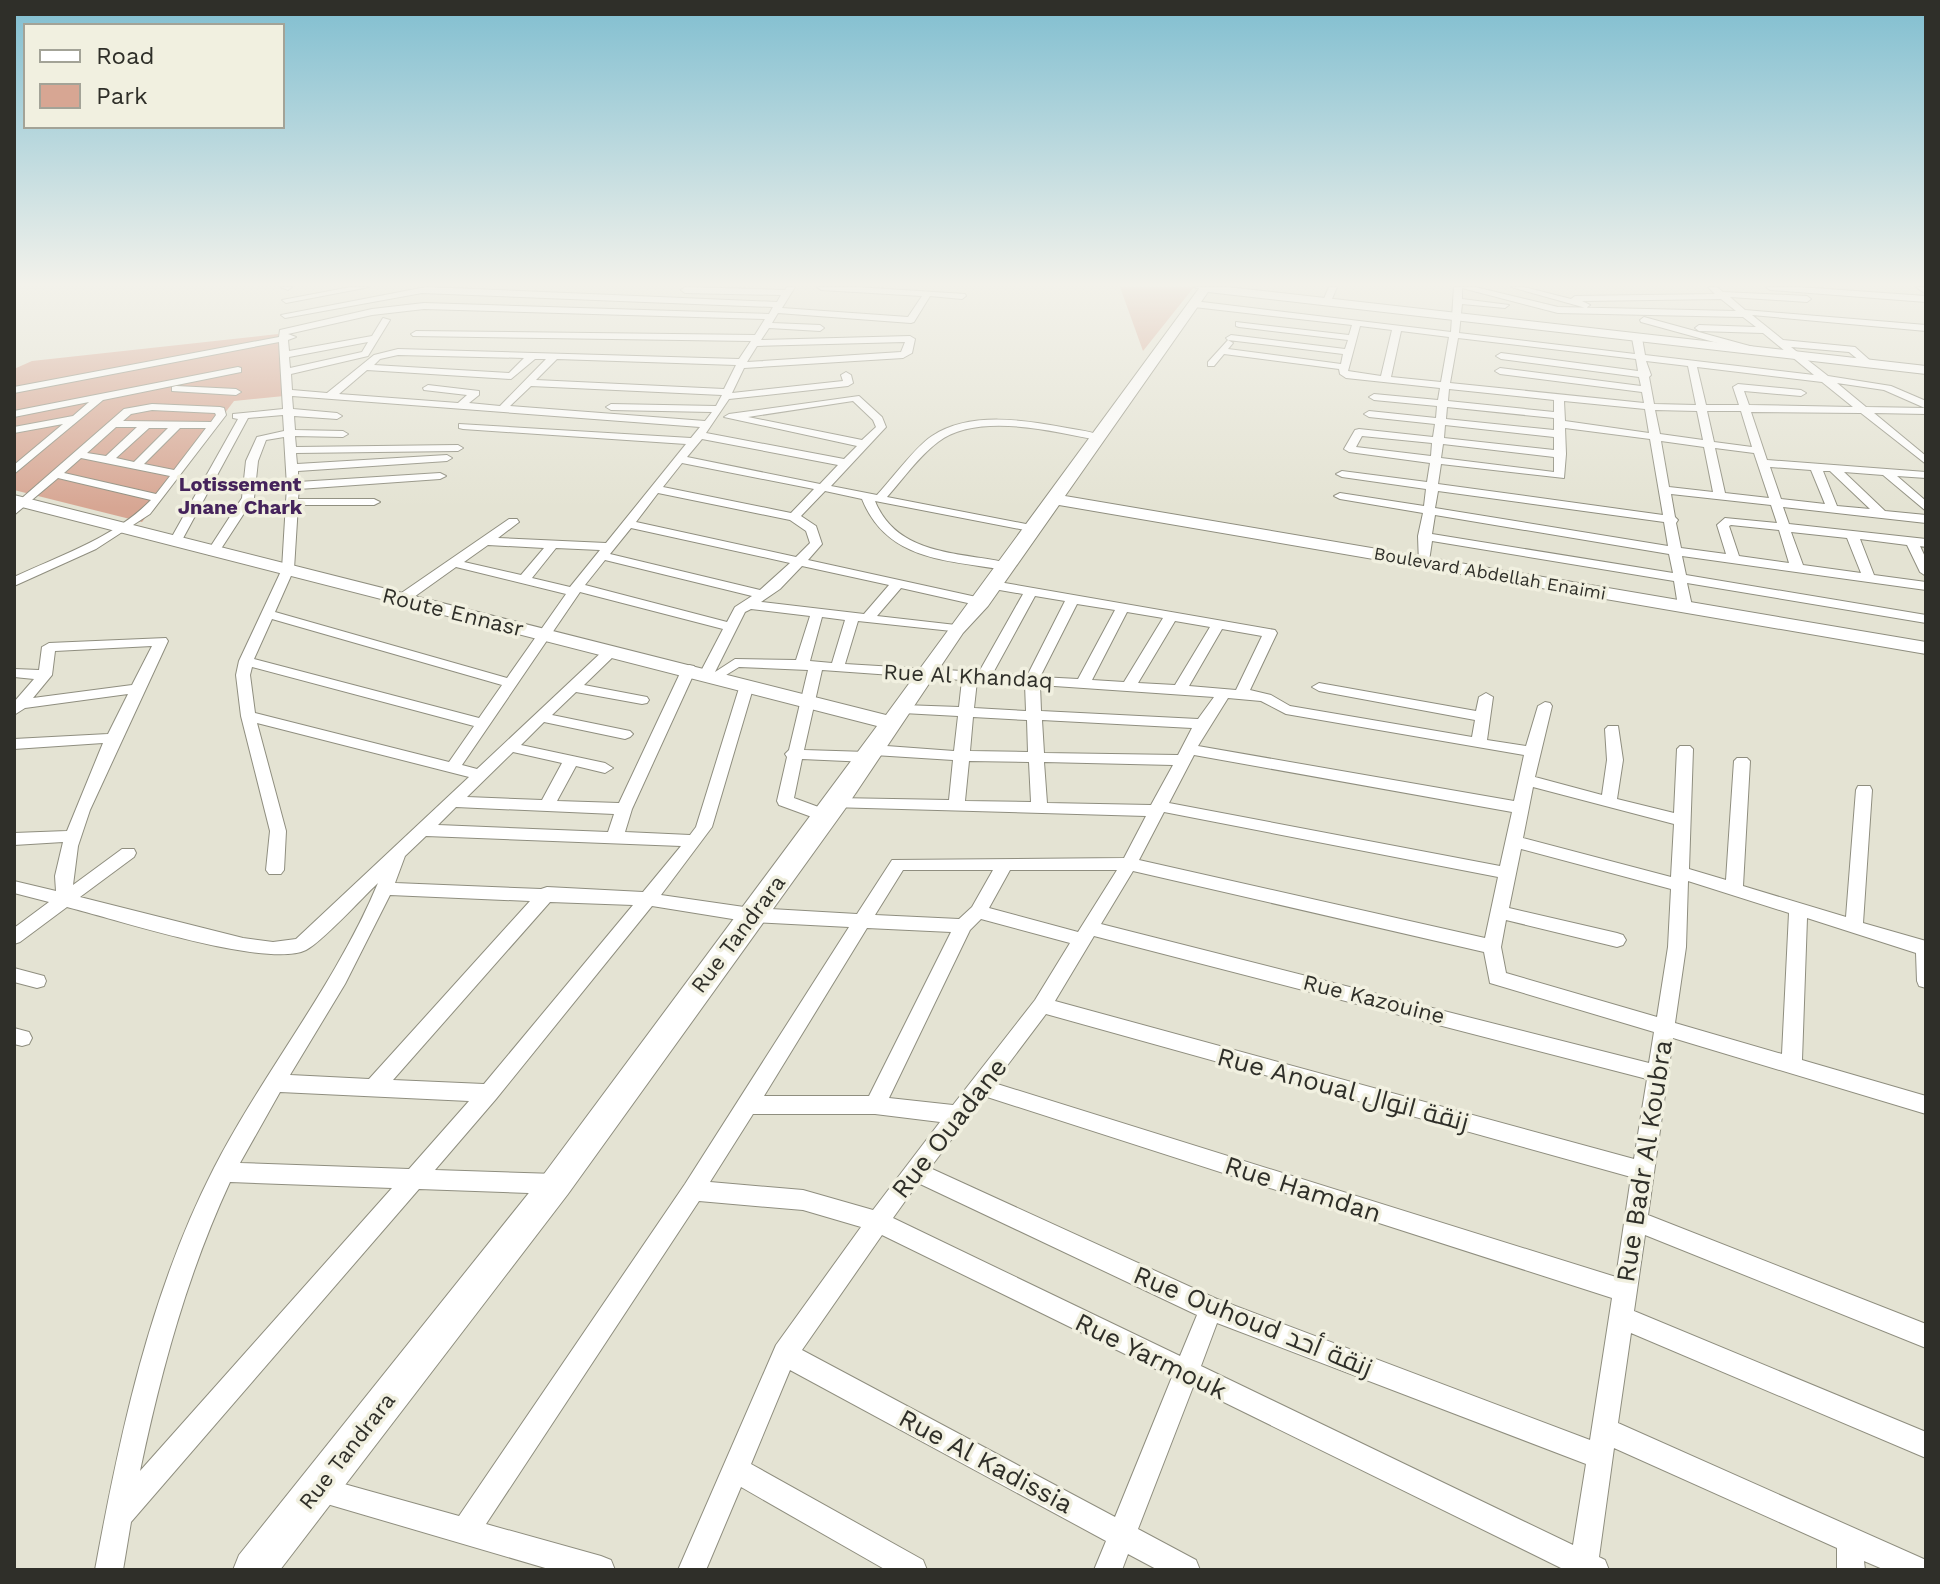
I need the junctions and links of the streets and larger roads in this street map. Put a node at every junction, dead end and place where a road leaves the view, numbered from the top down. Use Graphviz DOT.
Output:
graph roads {
  1 [pos="111,361"];
  2 [pos="174,361"];
  3 [pos="214,361"];
  4 [pos="239,361"];
  5 [pos="285,361"];
  6 [pos="338,361"];
  7 [pos="373,361"];
  8 [pos="527,361"];
  9 [pos="550,361"];
  10 [pos="669,361"];
  11 [pos="743,361"];
  12 [pos="796,361"];
  13 [pos="1150,361"];
  14 [pos="1214,361"];
  15 [pos="1298,361"];
  16 [pos="1346,361"];
  17 [pos="1389,361"];
  18 [pos="1449,361"];
  19 [pos="1501,361"];
  20 [pos="1539,361"];
  21 [pos="1643,361"];
  22 [pos="1670,361"];
  23 [pos="1803,361"];
  24 [pos="1844,361"];
  25 [pos="1866,361"];
  26 [pos="741,364"];
  27 [pos="1211,364"];
  28 [pos="1692,364"];
  29 [pos="1869,364"];
  30 [pos="135,367"];
  31 [pos="366,367"];
  32 [pos="1344,367"];
  33 [pos="238,370"];
  34 [pos="1926,370"];
  35 [pos="1500,371"];
  36 [pos="285,372"];
  37 [pos="447,372"];
  38 [pos="846,375"];
  39 [pos="1646,375"];
  40 [pos="1782,375"];
  41 [pos="125,378"];
  42 [pos="14,379"];
  43 [pos="1826,379"];
  44 [pos="1385,380"];
  45 [pos="530,383"];
  46 [pos="1445,385"];
  47 [pos="616,387"];
  48 [pos="146,388"];
  49 [pos="428,388"];
  50 [pos="14,390"];
  51 [pos="1646,390"];
  52 [pos="1498,391"];
  53 [pos="286,393"];
  54 [pos="1801,393"];
  55 [pos="330,396"];
  56 [pos="103,397"];
  57 [pos="1374,397"];
  58 [pos="1559,397"];
  59 [pos="14,399"];
  60 [pos="411,402"];
  61 [pos="1601,402"];
  62 [pos="1444,403"];
  63 [pos="1926,405"];
  64 [pos="460,406"];
  65 [pos="602,407"];
  66 [pos="1651,407"];
  67 [pos="1700,407"];
  68 [pos="1746,408"];
  69 [pos="502,409"];
  70 [pos="1823,409"];
  71 [pos="1867,410"];
  72 [pos="1926,411"];
  73 [pos="288,412"];
  74 [pos="14,414"];
  75 [pos="1369,414"];
  76 [pos="245,415"];
  77 [pos="337,416"];
  78 [pos="593,416"];
  79 [pos="714,416"];
  80 [pos="76,418"];
  81 [pos="216,421"];
  82 [pos="1442,422"];
  83 [pos="112,424"];
  84 [pos="147,424"];
  85 [pos="178,424"];
  86 [pos="1559,425"];
  87 [pos="463,426"];
  88 [pos="1605,430"];
  89 [pos="17,431"];
  90 [pos="289,433"];
  91 [pos="343,434"];
  92 [pos="1097,437"];
  93 [pos="1654,437"];
  94 [pos="1439,441"];
  95 [pos="865,444"];
  96 [pos="1707,444"];
  97 [pos="458,448"];
  98 [pos="290,450"];
  99 [pos="1760,451"];
  100 [pos="78,454"];
  101 [pos="1561,454"];
  102 [pos="447,458"];
  103 [pos="679,459"];
  104 [pos="108,460"];
  105 [pos="1926,461"];
  106 [pos="19,462"];
  107 [pos="845,463"];
  108 [pos="1436,463"];
  109 [pos="1764,463"];
  110 [pos="136,466"];
  111 [pos="293,468"];
  112 [pos="1816,468"];
  113 [pos="1834,469"];
  114 [pos="14,471"];
  115 [pos="1887,473"];
  116 [pos="56,474"];
  117 [pos="177,474"];
  118 [pos="1342,474"];
  119 [pos="1926,475"];
  120 [pos="440,476"];
  121 [pos="293,486"];
  122 [pos="1432,486"];
  123 [pos="820,488"];
  124 [pos="654,489"];
  125 [pos="1664,490"];
  126 [pos="1340,496"];
  127 [pos="1720,496"];
  128 [pos="159,498"];
  129 [pos="873,498"];
  130 [pos="1054,499"];
  131 [pos="1775,501"];
  132 [pos="293,502"];
  133 [pos="374,502"];
  134 [pos="17,504"];
  135 [pos="1832,507"];
  136 [pos="1926,507"];
  137 [pos="1427,509"];
  138 [pos="1881,513"];
  139 [pos="794,517"];
  140 [pos="1926,519"];
  141 [pos="1672,520"];
  142 [pos="513,522"];
  143 [pos="626,523"];
  144 [pos="1784,526"];
  145 [pos="122,529"];
  146 [pos="1031,529"];
  147 [pos="1851,533"];
  148 [pos="1424,536"];
  149 [pos="1911,540"];
  150 [pos="485,541"];
  151 [pos="175,542"];
  152 [pos="1926,543"];
  153 [pos="553,544"];
  154 [pos="605,551"];
  155 [pos="1675,551"];
  156 [pos="213,552"];
  157 [pos="1733,557"];
  158 [pos="802,561"];
  159 [pos="1423,561"];
  160 [pos="454,563"];
  161 [pos="1005,566"];
  162 [pos="1797,567"];
  163 [pos="288,569"];
  164 [pos="1926,572"];
  165 [pos="1869,578"];
  166 [pos="1682,579"];
  167 [pos="524,580"];
  168 [pos="14,582"];
  169 [pos="898,583"];
  170 [pos="993,585"];
  171 [pos="1926,586"];
  172 [pos="575,590"];
  173 [pos="1031,591"];
  174 [pos="764,595"];
  175 [pos="402,599"];
  176 [pos="1073,599"];
  177 [pos="981,602"];
  178 [pos="746,604"];
  179 [pos="1685,606"];
  180 [pos="1123,607"];
  181 [pos="817,613"];
  182 [pos="267,614"];
  183 [pos="1172,615"];
  184 [pos="853,616"];
  185 [pos="869,617"];
  186 [pos="1926,619"];
  187 [pos="1218,624"];
  188 [pos="730,627"];
  189 [pos="956,629"];
  190 [pos="543,635"];
  191 [pos="1926,648"];
  192 [pos="611,651"];
  193 [pos="246,661"];
  194 [pos="809,666"];
  195 [pos="837,668"];
  196 [pos="14,673"];
  197 [pos="705,673"];
  198 [pos="926,674"];
  199 [pos="45,675"];
  200 [pos="977,675"];
  201 [pos="1032,679"];
  202 [pos="511,683"];
  203 [pos="1083,683"];
  204 [pos="747,685"];
  205 [pos="1129,686"];
  206 [pos="574,687"];
  207 [pos="1319,687"];
  208 [pos="139,688"];
  209 [pos="1180,689"];
  210 [pos="1232,694"];
  211 [pos="1486,697"];
  212 [pos="642,700"];
  213 [pos="806,701"];
  214 [pos="1545,706"];
  215 [pos="17,707"];
  216 [pos="966,714"];
  217 [pos="248,716"];
  218 [pos="897,716"];
  219 [pos="540,717"];
  220 [pos="1036,717"];
  221 [pos="1483,717"];
  222 [pos="483,724"];
  223 [pos="1202,724"];
  224 [pos="1613,729"];
  225 [pos="625,734"];
  226 [pos="116,738"];
  227 [pos="1479,743"];
  228 [pos="14,744"];
  229 [pos="511,747"];
  230 [pos="1685,749"];
  231 [pos="1532,752"];
  232 [pos="870,753"];
  233 [pos="793,754"];
  234 [pos="1188,754"];
  235 [pos="962,756"];
  236 [pos="1039,758"];
  237 [pos="571,761"];
  238 [pos="1742,761"];
  239 [pos="453,767"];
  240 [pos="605,768"];
  241 [pos="481,775"];
  242 [pos="1526,780"];
  243 [pos="1864,790"];
  244 [pos="1609,801"];
  245 [pos="454,802"];
  246 [pos="546,807"];
  247 [pos="956,807"];
  248 [pos="1039,808"];
  249 [pos="1158,808"];
  250 [pos="1521,808"];
  251 [pos="624,809"];
  252 [pos="831,810"];
  253 [pos="1682,821"];
  254 [pos="423,830"];
  255 [pos="72,836"];
  256 [pos="615,837"];
  257 [pos="14,839"];
  258 [pos="695,841"];
  259 [pos="1513,841"];
  260 [pos="128,853"];
  261 [pos="397,856"];
  262 [pos="1129,864"];
  263 [pos="1004,865"];
  264 [pos="275,870"];
  265 [pos="1507,873"];
  266 [pos="1681,880"];
  267 [pos="14,887"];
  268 [pos="1734,888"];
  269 [pos="385,889"];
  270 [pos="547,893"];
  271 [pos="65,899"];
  272 [pos="649,899"];
  273 [pos="1798,909"];
  274 [pos="978,912"];
  275 [pos="1499,912"];
  276 [pos="751,915"];
  277 [pos="863,922"];
  278 [pos="963,926"];
  279 [pos="1854,927"];
  280 [pos="1086,934"];
  281 [pos="14,937"];
  282 [pos="1617,940"];
  283 [pos="1492,947"];
  284 [pos="1925,948"];
  285 [pos="14,975"];
  286 [pos="37,981"];
  287 [pos="1926,981"];
  288 [pos="1042,1005"];
  289 [pos="1665,1026"];
  290 [pos="1792,1066"];
  291 [pos="1657,1073"];
  292 [pos="276,1083"];
  293 [pos="375,1086"];
  294 [pos="981,1087"];
  295 [pos="489,1093"];
  296 [pos="748,1105"];
  297 [pos="875,1105"];
  298 [pos="1926,1105"];
  299 [pos="959,1115"];
  300 [pos="914,1171"];
  301 [pos="1643,1171"];
  302 [pos="224,1172"];
  303 [pos="415,1179"];
  304 [pos="556,1184"];
  305 [pos="693,1191"];
  306 [pos="1635,1220"];
  307 [pos="877,1221"];
  308 [pos="1625,1291"];
  309 [pos="1211,1309"];
  310 [pos="1621,1317"];
  311 [pos="1926,1336"];
  312 [pos="785,1354"];
  313 [pos="1184,1373"];
  314 [pos="1601,1443"];
  315 [pos="1926,1445"];
  316 [pos="736,1470"];
  317 [pos="317,1489"];
  318 [pos="121,1513"];
  319 [pos="466,1530"];
  320 [pos="1122,1535"];
  321 [pos="1850,1539"];
  322 [pos="1587,1568"];
  323 [pos="109,1570"];
  324 [pos="254,1570"];
  325 [pos="601,1570"];
  326 [pos="692,1570"];
  327 [pos="913,1570"];
  328 [pos="1108,1570"];
  329 [pos="1186,1570"];
  330 [pos="1851,1570"];
  331 [pos="1917,1570"];
  1 -- 42 [label="street"];
  2 -- 30 [label="street"];
  3 -- 41 [label="street"];
  4 -- 33 [label="street"];
  5 -- 36 [label="street"];
  6 -- 36 [label="street"];
  7 -- 31 [label="street"];
  8 -- 37 [label="street"];
  9 -- 45 [label="street"];
  10 -- 26 [label="street"];
  11 -- 26 [label="street"];
  12 -- 26 [label="street"];
  13 -- 92 [label="street, Rue Tandrara"];
  14 -- 27 [label="street"];
  15 -- 32 [label="street"];
  16 -- 32 [label="street"];
  17 -- 44 [label="street"];
  18 -- 46 [label="street"];
  19 -- 35 [label="street"];
  20 -- 39 [label="street"];
  21 -- 39 [label="street"];
  22 -- 28 [label="street"];
  23 -- 43 [label="street"];
  24 -- 29 [label="street"];
  25 -- 29 [label="street"];
  26 -- 79 [label="street"];
  28 -- 40 [label="street"];
  28 -- 67 [label="street"];
  29 -- 34 [label="street"];
  30 -- 41 [label="street"];
  30 -- 50 [label="street"];
  31 -- 37 [label="street"];
  31 -- 55 [label="street"];
  32 -- 44 [label="street"];
  33 -- 48 [label="street"];
  33 -- 48 [label="street"];
  35 -- 51 [label="street"];
  35 -- 52 [label="street"];
  36 -- 53 [label="street"];
  37 -- 49 [label="street"];
  38 -- 79 [label="street"];
  39 -- 51 [label="street"];
  40 -- 43 [label="street"];
  40 -- 54 [label="street"];
  41 -- 56 [label="street"];
  41 -- 59 [label="street"];
  43 -- 63 [label="street"];
  43 -- 71 [label="street"];
  44 -- 46 [label="street"];
  45 -- 47 [label="street"];
  45 -- 69 [label="street"];
  46 -- 52 [label="street"];
  46 -- 62 [label="street"];
  47 -- 65 [label="street"];
  47 -- 79 [label="street"];
  48 -- 56 [label="street"];
  49 -- 60 [label="street"];
  49 -- 64 [label="street"];
  51 -- 66 [label="street"];
  52 -- 58 [label="street"];
  53 -- 55 [label="street"];
  53 -- 73 [label="street"];
  54 -- 68 [label="street"];
  54 -- 70 [label="street"];
  55 -- 60 [label="street"];
  56 -- 74 [label="street"];
  56 -- 80 [label="street"];
  57 -- 62 [label="street"];
  58 -- 61 [label="street"];
  58 -- 86 [label="street"];
  60 -- 64 [label="street"];
  61 -- 66 [label="street"];
  61 -- 88 [label="street"];
  62 -- 82 [label="street"];
  62 -- 86 [label="street"];
  64 -- 69 [label="street"];
  65 -- 78 [label="street"];
  65 -- 79 [label="street"];
  66 -- 67 [label="street"];
  66 -- 93 [label="street"];
  67 -- 68 [label="street"];
  67 -- 96 [label="street"];
  68 -- 70 [label="street"];
  68 -- 99 [label="street"];
  69 -- 78 [label="street"];
  70 -- 71 [label="street"];
  71 -- 72 [label="street"];
  71 -- 105 [label="street"];
  73 -- 76 [label="street"];
  73 -- 77 [label="street"];
  73 -- 90 [label="street"];
  75 -- 82 [label="street"];
  76 -- 81 [label="street"];
  76 -- 151 [label="street"];
  78 -- 79 [label="street"];
  79 -- 87 [label="street"];
  79 -- 95 [label="street"];
  79 -- 95 [label="street"];
  79 -- 103 [label="street"];
  79 -- 107 [label="street"];
  80 -- 89 [label="street"];
  80 -- 106 [label="street"];
  81 -- 83 [label="street"];
  81 -- 85 [label="street"];
  81 -- 117 [label="street"];
  82 -- 86 [label="street"];
  82 -- 94 [label="street"];
  83 -- 84 [label="street"];
  83 -- 100 [label="street"];
  84 -- 85 [label="street"];
  84 -- 104 [label="street"];
  85 -- 110 [label="street"];
  86 -- 88 [label="street"];
  86 -- 101 [label="street"];
  88 -- 93 [label="street"];
  90 -- 91 [label="street"];
  90 -- 98 [label="street"];
  90 -- 156 [label="street"];
  92 -- 129 [label="street"];
  92 -- 130 [label="street, Rue Tandrara"];
  93 -- 96 [label="street"];
  93 -- 125 [label="street"];
  94 -- 101 [label="street"];
  94 -- 108 [label="street"];
  94 -- 108 [label="street"];
  95 -- 107 [label="street"];
  96 -- 99 [label="street"];
  96 -- 127 [label="street"];
  97 -- 98 [label="street"];
  98 -- 111 [label="street"];
  99 -- 109 [label="street"];
  100 -- 104 [label="street"];
  100 -- 116 [label="street"];
  101 -- 108 [label="street"];
  102 -- 111 [label="street"];
  103 -- 123 [label="street"];
  103 -- 124 [label="street"];
  104 -- 110 [label="street"];
  106 -- 114 [label="street"];
  107 -- 123 [label="street"];
  108 -- 122 [label="street"];
  109 -- 112 [label="street"];
  109 -- 131 [label="street"];
  110 -- 117 [label="street"];
  111 -- 121 [label="street"];
  112 -- 113 [label="street"];
  112 -- 135 [label="street"];
  113 -- 115 [label="street"];
  113 -- 138 [label="street"];
  115 -- 119 [label="street"];
  115 -- 136 [label="street"];
  116 -- 128 [label="street"];
  116 -- 134 [label="street"];
  117 -- 128 [label="street"];
  118 -- 122 [label="street"];
  120 -- 121 [label="street"];
  121 -- 132 [label="street"];
  122 -- 137 [label="street"];
  122 -- 141 [label="street"];
  123 -- 129 [label="street"];
  123 -- 139 [label="street"];
  124 -- 139 [label="street"];
  124 -- 143 [label="street"];
  125 -- 127 [label="street"];
  125 -- 141 [label="street"];
  126 -- 137 [label="street"];
  127 -- 131 [label="street"];
  128 -- 145 [label="street"];
  129 -- 146 [label="street"];
  129 -- 161 [label="street"];
  130 -- 146 [label="street, Rue Tandrara"];
  130 -- 159 [label="street, Boulevard Abdellah Enaimi"];
  131 -- 135 [label="street"];
  131 -- 144 [label="street"];
  132 -- 133 [label="street"];
  132 -- 163 [label="street"];
  134 -- 145 [label="street, Route Ennasr"];
  135 -- 138 [label="street"];
  137 -- 148 [label="street"];
  137 -- 155 [label="street"];
  138 -- 140 [label="street"];
  139 -- 158 [label="street"];
  141 -- 155 [label="street"];
  142 -- 150 [label="street"];
  143 -- 154 [label="street"];
  143 -- 158 [label="street"];
  144 -- 147 [label="street"];
  144 -- 157 [label="street"];
  144 -- 162 [label="street"];
  145 -- 151 [label="street, Route Ennasr"];
  145 -- 168 [label="street"];
  146 -- 161 [label="street, Rue Tandrara"];
  147 -- 149 [label="street"];
  147 -- 165 [label="street"];
  148 -- 159 [label="street"];
  148 -- 166 [label="street"];
  149 -- 152 [label="street"];
  149 -- 164 [label="street"];
  150 -- 153 [label="street"];
  150 -- 160 [label="street"];
  151 -- 156 [label="street, Route Ennasr"];
  153 -- 154 [label="street"];
  153 -- 167 [label="street"];
  154 -- 172 [label="street"];
  154 -- 174 [label="street"];
  155 -- 157 [label="street"];
  155 -- 166 [label="street"];
  156 -- 163 [label="street, Route Ennasr"];
  157 -- 162 [label="street"];
  158 -- 169 [label="street"];
  158 -- 174 [label="street"];
  159 -- 179 [label="street, Boulevard Abdellah Enaimi"];
  160 -- 167 [label="street"];
  160 -- 175 [label="street"];
  161 -- 170 [label="street, Rue Tandrara"];
  162 -- 165 [label="street"];
  163 -- 175 [label="street, Route Ennasr"];
  163 -- 182 [label="street"];
  165 -- 171 [label="street"];
  166 -- 179 [label="street"];
  166 -- 186 [label="street"];
  167 -- 172 [label="street"];
  169 -- 177 [label="street"];
  169 -- 185 [label="street"];
  170 -- 173 [label="street"];
  170 -- 177 [label="street, Rue Tandrara"];
  172 -- 188 [label="street"];
  172 -- 190 [label="street"];
  173 -- 176 [label="street"];
  173 -- 200 [label="street"];
  174 -- 178 [label="street"];
  175 -- 190 [label="street, Route Ennasr"];
  176 -- 180 [label="street"];
  176 -- 201 [label="street"];
  177 -- 189 [label="street, Rue Tandrara"];
  178 -- 181 [label="street"];
  178 -- 188 [label="street"];
  179 -- 191 [label="street, Boulevard Abdellah Enaimi"];
  180 -- 183 [label="street"];
  180 -- 203 [label="street"];
  181 -- 184 [label="street"];
  181 -- 194 [label="street"];
  182 -- 193 [label="street"];
  182 -- 202 [label="street"];
  183 -- 187 [label="street"];
  183 -- 205 [label="street"];
  184 -- 185 [label="street"];
  184 -- 195 [label="street"];
  185 -- 189 [label="street"];
  187 -- 209 [label="street"];
  187 -- 210 [label="street, Rue Ouadane"];
  188 -- 197 [label="street"];
  189 -- 198 [label="street, Rue Tandrara"];
  190 -- 192 [label="street, Route Ennasr"];
  190 -- 202 [label="street"];
  192 -- 197 [label="street, Route Ennasr"];
  192 -- 206 [label="street"];
  193 -- 217 [label="street"];
  193 -- 222 [label="street"];
  194 -- 195 [label="street, Rue Al Khandaq"];
  194 -- 197 [label="street, Rue Al Khandaq"];
  194 -- 213 [label="street"];
  195 -- 198 [label="street, Rue Al Khandaq"];
  196 -- 199 [label="street"];
  197 -- 204 [label="street, Route Ennasr"];
  197 -- 251 [label="street"];
  198 -- 200 [label="street, Rue Al Khandaq"];
  198 -- 218 [label="street, Rue Tandrara"];
  199 -- 208 [label="street"];
  199 -- 215 [label="street"];
  200 -- 201 [label="street, Rue Al Khandaq"];
  200 -- 216 [label="street"];
  201 -- 203 [label="street, Rue Al Khandaq"];
  201 -- 220 [label="street"];
  202 -- 222 [label="street"];
  203 -- 205 [label="street, Rue Al Khandaq"];
  204 -- 213 [label="street, Route Ennasr"];
  204 -- 258 [label="street"];
  205 -- 209 [label="street, Rue Al Khandaq"];
  206 -- 212 [label="street"];
  206 -- 219 [label="street"];
  207 -- 221 [label="street"];
  208 -- 215 [label="street"];
  208 -- 226 [label="street"];
  209 -- 210 [label="street, Rue Al Khandaq"];
  210 -- 223 [label="street, Rue Ouadane"];
  210 -- 227 [label="street, Rue Al Khandaq"];
  211 -- 221 [label="street"];
  213 -- 218 [label="street, Route Ennasr"];
  213 -- 233 [label="street"];
  214 -- 231 [label="street"];
  216 -- 218 [label="street"];
  216 -- 220 [label="street"];
  216 -- 235 [label="street"];
  217 -- 239 [label="street"];
  217 -- 264 [label="street"];
  218 -- 232 [label="street, Rue Tandrara"];
  219 -- 225 [label="street"];
  219 -- 229 [label="street"];
  220 -- 223 [label="street"];
  220 -- 236 [label="street"];
  221 -- 227 [label="street"];
  222 -- 239 [label="street"];
  223 -- 234 [label="street, Rue Ouadane"];
  224 -- 244 [label="street"];
  226 -- 228 [label="street"];
  226 -- 255 [label="street"];
  227 -- 231 [label="street, Rue Al Khandaq"];
  229 -- 237 [label="street"];
  229 -- 241 [label="street"];
  230 -- 253 [label="street, Rue Badr Al Koubra"];
  231 -- 242 [label="street"];
  232 -- 233 [label="street"];
  232 -- 235 [label="street"];
  232 -- 252 [label="street, Rue Tandrara"];
  233 -- 252 [label="street"];
  234 -- 236 [label="street"];
  234 -- 249 [label="street, Rue Ouadane"];
  234 -- 250 [label="street"];
  235 -- 236 [label="street"];
  235 -- 247 [label="street"];
  236 -- 248 [label="street"];
  237 -- 240 [label="street"];
  237 -- 246 [label="street"];
  238 -- 268 [label="street"];
  239 -- 241 [label="street"];
  241 -- 245 [label="street"];
  242 -- 244 [label="street"];
  242 -- 250 [label="street"];
  243 -- 279 [label="street"];
  244 -- 253 [label="street"];
  245 -- 246 [label="street"];
  245 -- 254 [label="street"];
  246 -- 251 [label="street"];
  247 -- 248 [label="street"];
  247 -- 252 [label="street"];
  248 -- 249 [label="street"];
  249 -- 262 [label="street, Rue Ouadane"];
  249 -- 265 [label="street"];
  250 -- 259 [label="street"];
  251 -- 256 [label="street"];
  252 -- 276 [label="street, Rue Tandrara"];
  253 -- 266 [label="street, Rue Badr Al Koubra"];
  254 -- 256 [label="street"];
  254 -- 261 [label="street"];
  255 -- 257 [label="street"];
  255 -- 271 [label="street"];
  256 -- 258 [label="street"];
  258 -- 272 [label="street"];
  259 -- 265 [label="street"];
  259 -- 266 [label="street"];
  260 -- 271 [label="street"];
  261 -- 269 [label="street"];
  261 -- 271 [label="street"];
  262 -- 263 [label="street"];
  262 -- 280 [label="street, Rue Ouadane"];
  262 -- 283 [label="street"];
  263 -- 274 [label="street"];
  263 -- 277 [label="street"];
  265 -- 275 [label="street"];
  266 -- 268 [label="street"];
  266 -- 289 [label="street, Rue Badr Al Koubra"];
  267 -- 271 [label="street"];
  268 -- 273 [label="street"];
  269 -- 270 [label="street"];
  269 -- 292 [label="street"];
  270 -- 272 [label="street"];
  270 -- 293 [label="street"];
  271 -- 281 [label="street"];
  272 -- 276 [label="street"];
  272 -- 295 [label="street"];
  273 -- 279 [label="street"];
  273 -- 290 [label="street"];
  274 -- 278 [label="street"];
  274 -- 280 [label="street, Rue Kazouine"];
  275 -- 282 [label="street"];
  275 -- 283 [label="street"];
  276 -- 277 [label="street"];
  276 -- 304 [label="street, Rue Tandrara"];
  277 -- 278 [label="street"];
  277 -- 296 [label="street"];
  278 -- 297 [label="street"];
  279 -- 284 [label="street"];
  280 -- 288 [label="street, Rue Ouadane"];
  280 -- 291 [label="street, Rue Kazouine"];
  283 -- 289 [label="street"];
  284 -- 287 [label="street"];
  285 -- 286 [label="street"];
  288 -- 294 [label="street, Rue Ouadane"];
  288 -- 301 [label="street, Rue Anoual زنقة انوال"];
  289 -- 290 [label="street"];
  289 -- 291 [label="street, Rue Badr Al Koubra"];
  290 -- 298 [label="street"];
  291 -- 301 [label="street, Rue Badr Al Koubra"];
  292 -- 293 [label="street"];
  292 -- 302 [label="street"];
  293 -- 295 [label="street"];
  294 -- 299 [label="street, Rue Ouadane"];
  294 -- 308 [label="street, Rue Hamdan"];
  295 -- 303 [label="street"];
  296 -- 297 [label="street"];
  296 -- 305 [label="street"];
  297 -- 299 [label="street"];
  299 -- 300 [label="street, Rue Ouadane"];
  300 -- 307 [label="street, Rue Ouadane"];
  300 -- 309 [label="street, Rue Ouhoud زنقة أحد"];
  301 -- 306 [label="street, Rue Badr Al Koubra"];
  302 -- 303 [label="street"];
  302 -- 318 [label="street"];
  303 -- 304 [label="street"];
  303 -- 318 [label="street"];
  304 -- 317 [label="street, Rue Tandrara"];
  305 -- 307 [label="street, Rue Yarmouk"];
  305 -- 319 [label="street"];
  306 -- 308 [label="street, Rue Badr Al Koubra"];
  306 -- 311 [label="street"];
  307 -- 312 [label="street, Rue Ouadane"];
  307 -- 313 [label="street, Rue Yarmouk"];
  308 -- 310 [label="street, Rue Badr Al Koubra"];
  309 -- 313 [label="street"];
  309 -- 314 [label="street, Rue Ouhoud زنقة أحد"];
  310 -- 314 [label="street, Rue Badr Al Koubra"];
  310 -- 315 [label="street"];
  312 -- 316 [label="street, Rue Ouadane"];
  312 -- 320 [label="street, Rue Al Kadissia"];
  313 -- 320 [label="street"];
  313 -- 322 [label="street, Rue Yarmouk"];
  314 -- 321 [label="street, Rue Ouhoud زنقة أحد"];
  314 -- 322 [label="street, Rue Badr Al Koubra"];
  316 -- 326 [label="street, Rue Ouadane"];
  316 -- 327 [label="street"];
  317 -- 319 [label="street"];
  317 -- 324 [label="street, Rue Tandrara"];
  318 -- 323 [label="street"];
  319 -- 325 [label="street"];
  320 -- 328 [label="street"];
  320 -- 329 [label="street, Rue Al Kadissia"];
  321 -- 330 [label="street"];
  321 -- 331 [label="street, Rue Ouhoud زنقة أحد"];
}
